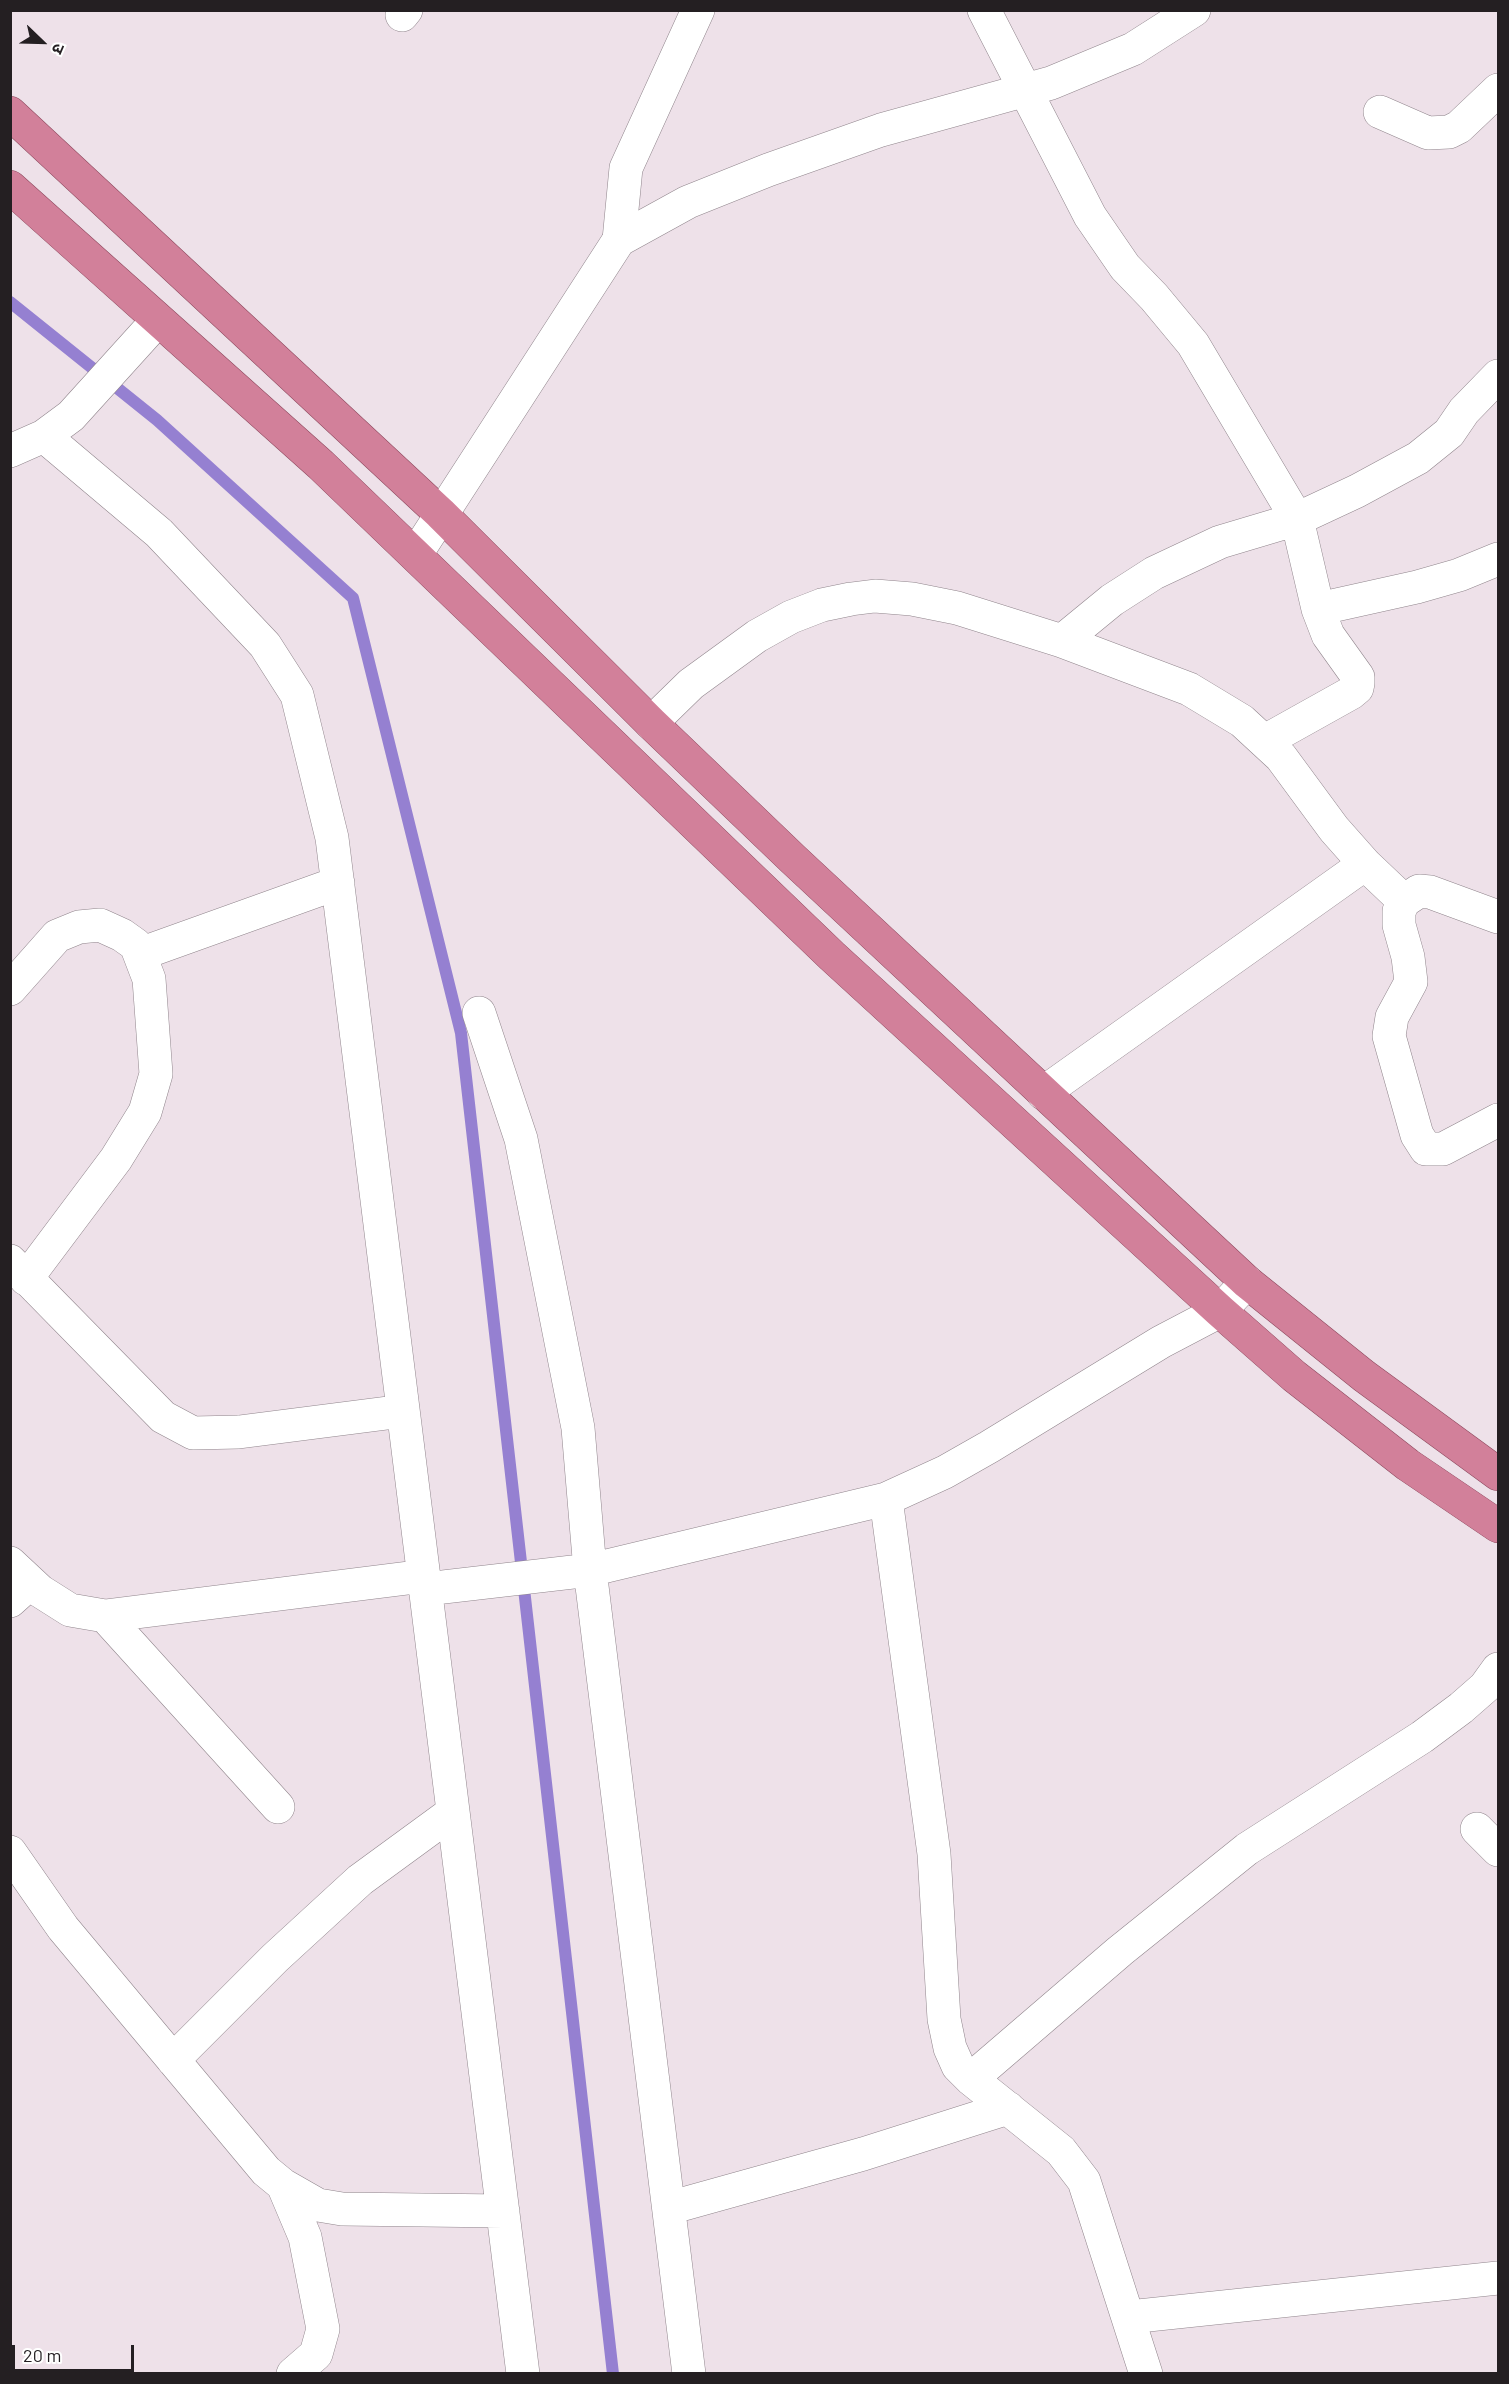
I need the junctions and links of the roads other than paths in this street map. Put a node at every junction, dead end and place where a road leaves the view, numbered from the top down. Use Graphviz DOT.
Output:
graph roads {
  1 [pos="698,10"];
  2 [pos="984,10"];
  3 [pos="1194,10"];
  4 [pos="1025,89"];
  5 [pos="1498,90"];
  6 [pos="1380,112"];
  7 [pos="10,113"];
  8 [pos="10,187"];
  9 [pos="619,240"];
  10 [pos="158,321"];
  11 [pos="1498,376"];
  12 [pos="44,436"];
  13 [pos="10,451"];
  14 [pos="440,513"];
  15 [pos="1298,519"];
  16 [pos="416,554"];
  17 [pos="1498,559"];
  18 [pos="1318,609"];
  19 [pos="1062,641"];
  20 [pos="651,723"];
  21 [pos="1265,741"];
  22 [pos="1365,864"];
  23 [pos="338,883"];
  24 [pos="1404,901"];
  25 [pos="1498,917"];
  26 [pos="140,954"];
  27 [pos="10,989"];
  28 [pos="479,1013"];
  29 [pos="1043,1093"];
  30 [pos="1498,1120"];
  31 [pos="18,1270"];
  32 [pos="1247,1282"];
  33 [pos="1220,1311"];
  34 [pos="403,1411"];
  35 [pos="1498,1474"];
  36 [pos="886,1498"];
  37 [pos="1498,1526"];
  38 [pos="582,1571"];
  39 [pos="17,1582"];
  40 [pos="431,1584"];
  41 [pos="105,1616"];
  42 [pos="1498,1669"];
  43 [pos="278,1807"];
  44 [pos="453,1812"];
  45 [pos="10,1852"];
  46 [pos="173,2060"];
  47 [pos="971,2079"];
  48 [pos="1008,2108"];
  49 [pos="283,2185"];
  50 [pos="669,2208"];
  51 [pos="503,2211"];
  52 [pos="1498,2278"];
  53 [pos="1129,2317"];
  54 [pos="292,2373"];
  55 [pos="523,2373"];
  56 [pos="689,2373"];
  57 [pos="1146,2373"];
  1 -- 9 [label="street"];
  2 -- 4 [label="street"];
  3 -- 4 [label="street"];
  4 -- 9 [label="street"];
  4 -- 15 [label="street"];
  5 -- 6 [label="street"];
  7 -- 14 [label="highway"];
  8 -- 10 [label="highway"];
  9 -- 14 [label="street"];
  10 -- 12 [label="street"];
  10 -- 16 [label="highway"];
  11 -- 15 [label="street"];
  12 -- 13 [label="street"];
  12 -- 23 [label="street"];
  14 -- 16 [label="street"];
  14 -- 20 [label="highway"];
  15 -- 18 [label="street"];
  15 -- 19 [label="street"];
  16 -- 33 [label="highway"];
  17 -- 18 [label="street"];
  18 -- 21 [label="street"];
  19 -- 20 [label="street"];
  19 -- 21 [label="street"];
  20 -- 29 [label="highway"];
  21 -- 22 [label="street"];
  22 -- 24 [label="street"];
  22 -- 29 [label="street"];
  23 -- 26 [label="street"];
  23 -- 34 [label="street"];
  24 -- 25 [label="street"];
  24 -- 30 [label="street"];
  26 -- 27 [label="street"];
  26 -- 31 [label="street"];
  28 -- 38 [label="street"];
  29 -- 32 [label="highway"];
  31 -- 34 [label="street"];
  32 -- 33 [label="street"];
  32 -- 35 [label="highway"];
  33 -- 36 [label="street"];
  33 -- 37 [label="highway"];
  34 -- 40 [label="street"];
  36 -- 38 [label="street"];
  36 -- 47 [label="street"];
  38 -- 40 [label="street"];
  38 -- 50 [label="street"];
  39 -- 41 [label="street"];
  40 -- 41 [label="street"];
  40 -- 44 [label="street"];
  41 -- 43 [label="street"];
  42 -- 47 [label="street"];
  44 -- 46 [label="street"];
  44 -- 51 [label="street"];
  45 -- 46 [label="street"];
  46 -- 49 [label="street"];
  47 -- 48 [label="street"];
  48 -- 50 [label="street"];
  48 -- 53 [label="street"];
  49 -- 51 [label="street"];
  49 -- 54 [label="street"];
  50 -- 56 [label="street"];
  51 -- 55 [label="street"];
  52 -- 53 [label="street"];
  53 -- 57 [label="street"];
}
